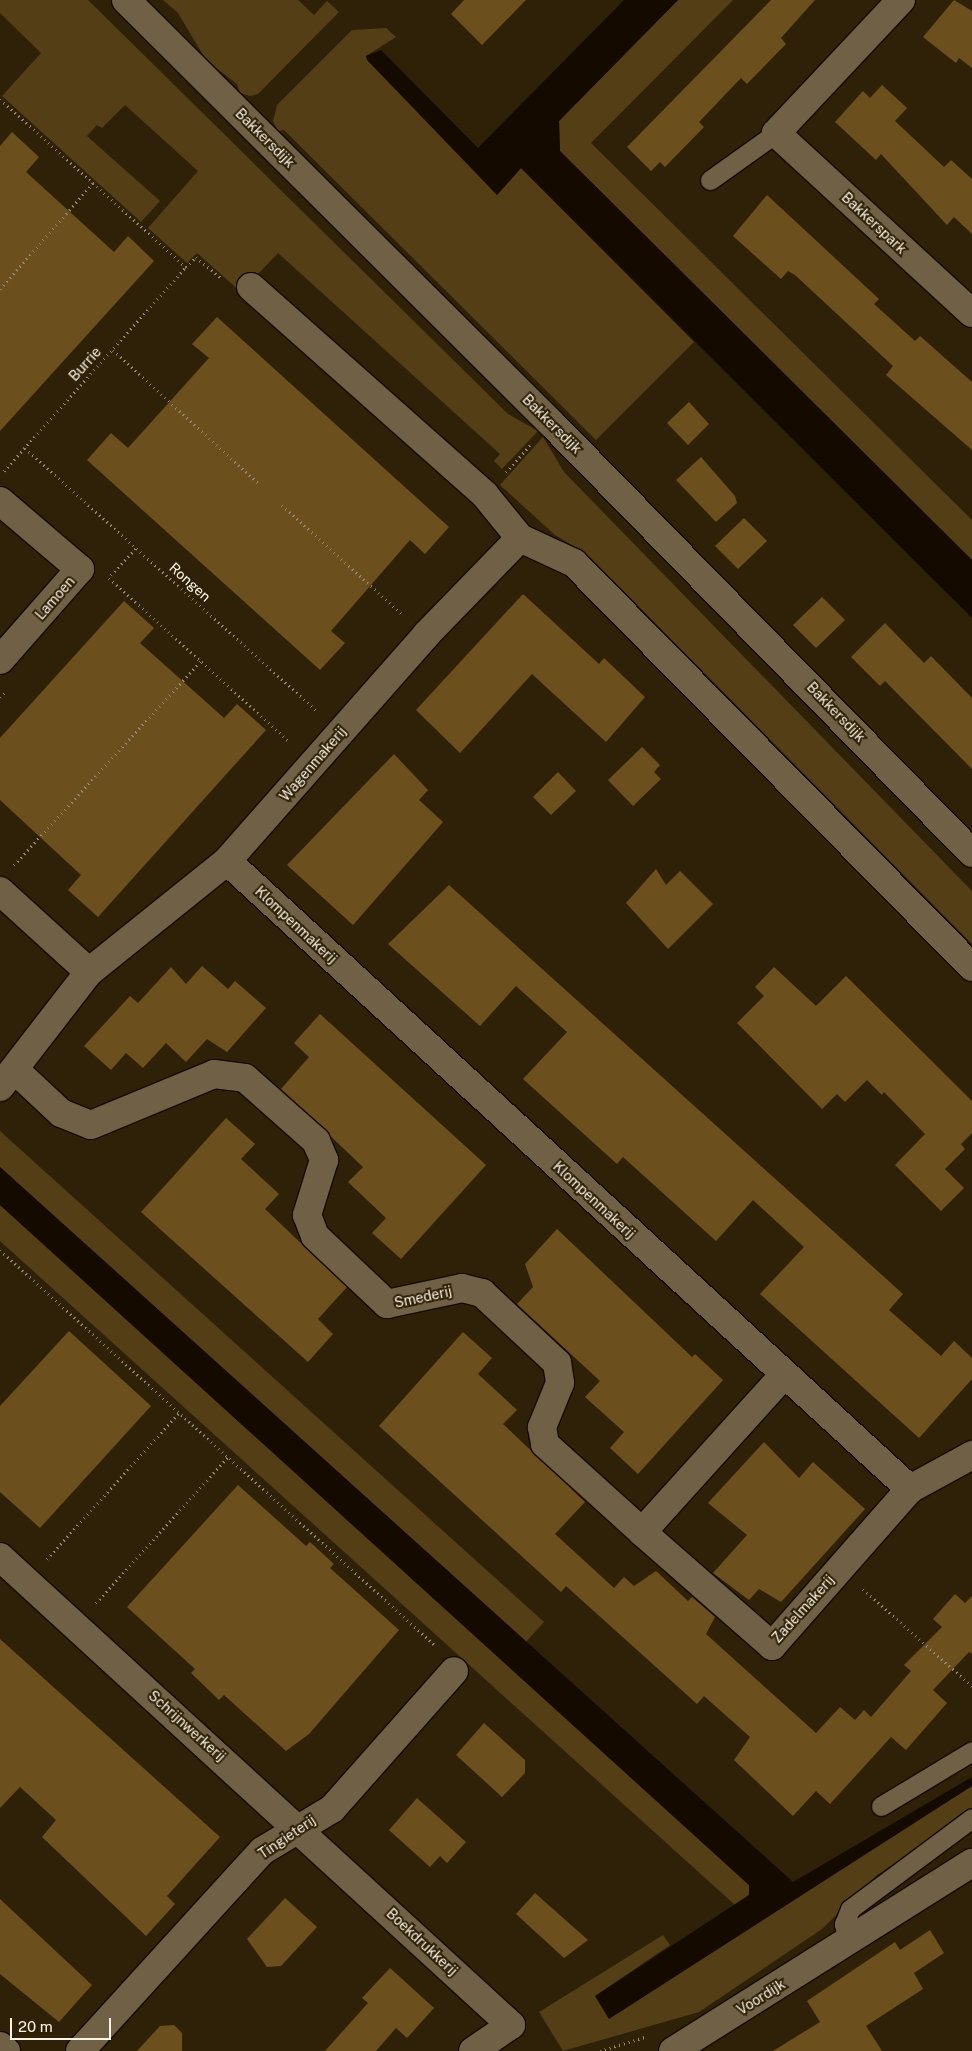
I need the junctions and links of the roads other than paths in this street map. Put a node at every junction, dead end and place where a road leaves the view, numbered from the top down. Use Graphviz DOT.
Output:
graph roads {
  1 [pos="126,0"];
  2 [pos="901,0"];
  3 [pos="776,133"];
  4 [pos="710,180"];
  5 [pos="251,287"];
  6 [pos="972,313"];
  7 [pos="0,501"];
  8 [pos="520,538"];
  9 [pos="0,660"];
  10 [pos="972,853"];
  11 [pos="227,861"];
  12 [pos="3,882"];
  13 [pos="972,967"];
  14 [pos="89,972"];
  15 [pos="8,1078"];
  16 [pos="784,1375"];
  17 [pos="972,1455"];
  18 [pos="910,1489"];
  19 [pos="642,1532"];
  20 [pos="0,1556"];
  21 [pos="454,1671"];
  22 [pos="972,1750"];
  23 [pos="882,1806"];
  24 [pos="972,1818"];
  25 [pos="298,1827"];
  26 [pos="972,1863"];
  27 [pos="849,1942"];
  28 [pos="0,2046"];
  29 [pos="6,2051"];
  30 [pos="80,2051"];
  31 [pos="473,2051"];
  32 [pos="673,2051"];
  1 -- 10 [label="street, Bakkersdijk"];
  2 -- 3 [label="street"];
  3 -- 4 [label="lane"];
  3 -- 6 [label="street, Bakkerspark"];
  5 -- 8 [label="street"];
  7 -- 9 [label="street, Lamoen"];
  8 -- 11 [label="street, Wagenmakerij"];
  8 -- 13 [label="street"];
  11 -- 14 [label="street, Wagenmakerij"];
  11 -- 16 [label="street, Klompenmakerij"];
  12 -- 14 [label="street"];
  14 -- 15 [label="street, Wagenmakerij"];
  15 -- 19 [label="street, Smederij"];
  16 -- 18 [label="street, Klompenmakerij"];
  16 -- 19 [label="street"];
  17 -- 18 [label="street"];
  18 -- 19 [label="street, Zadelmakerij"];
  20 -- 25 [label="street, Schrijnwerkerij"];
  21 -- 25 [label="street, Tingieterij"];
  22 -- 23 [label="lane"];
  24 -- 27 [label="lane"];
  25 -- 30 [label="street, Tingieterij"];
  25 -- 31 [label="street, Boekdrukkerij"];
  26 -- 27 [label="street, Voordijk"];
  27 -- 32 [label="street, Voordijk"];
  28 -- 29 [label="street"];
}
